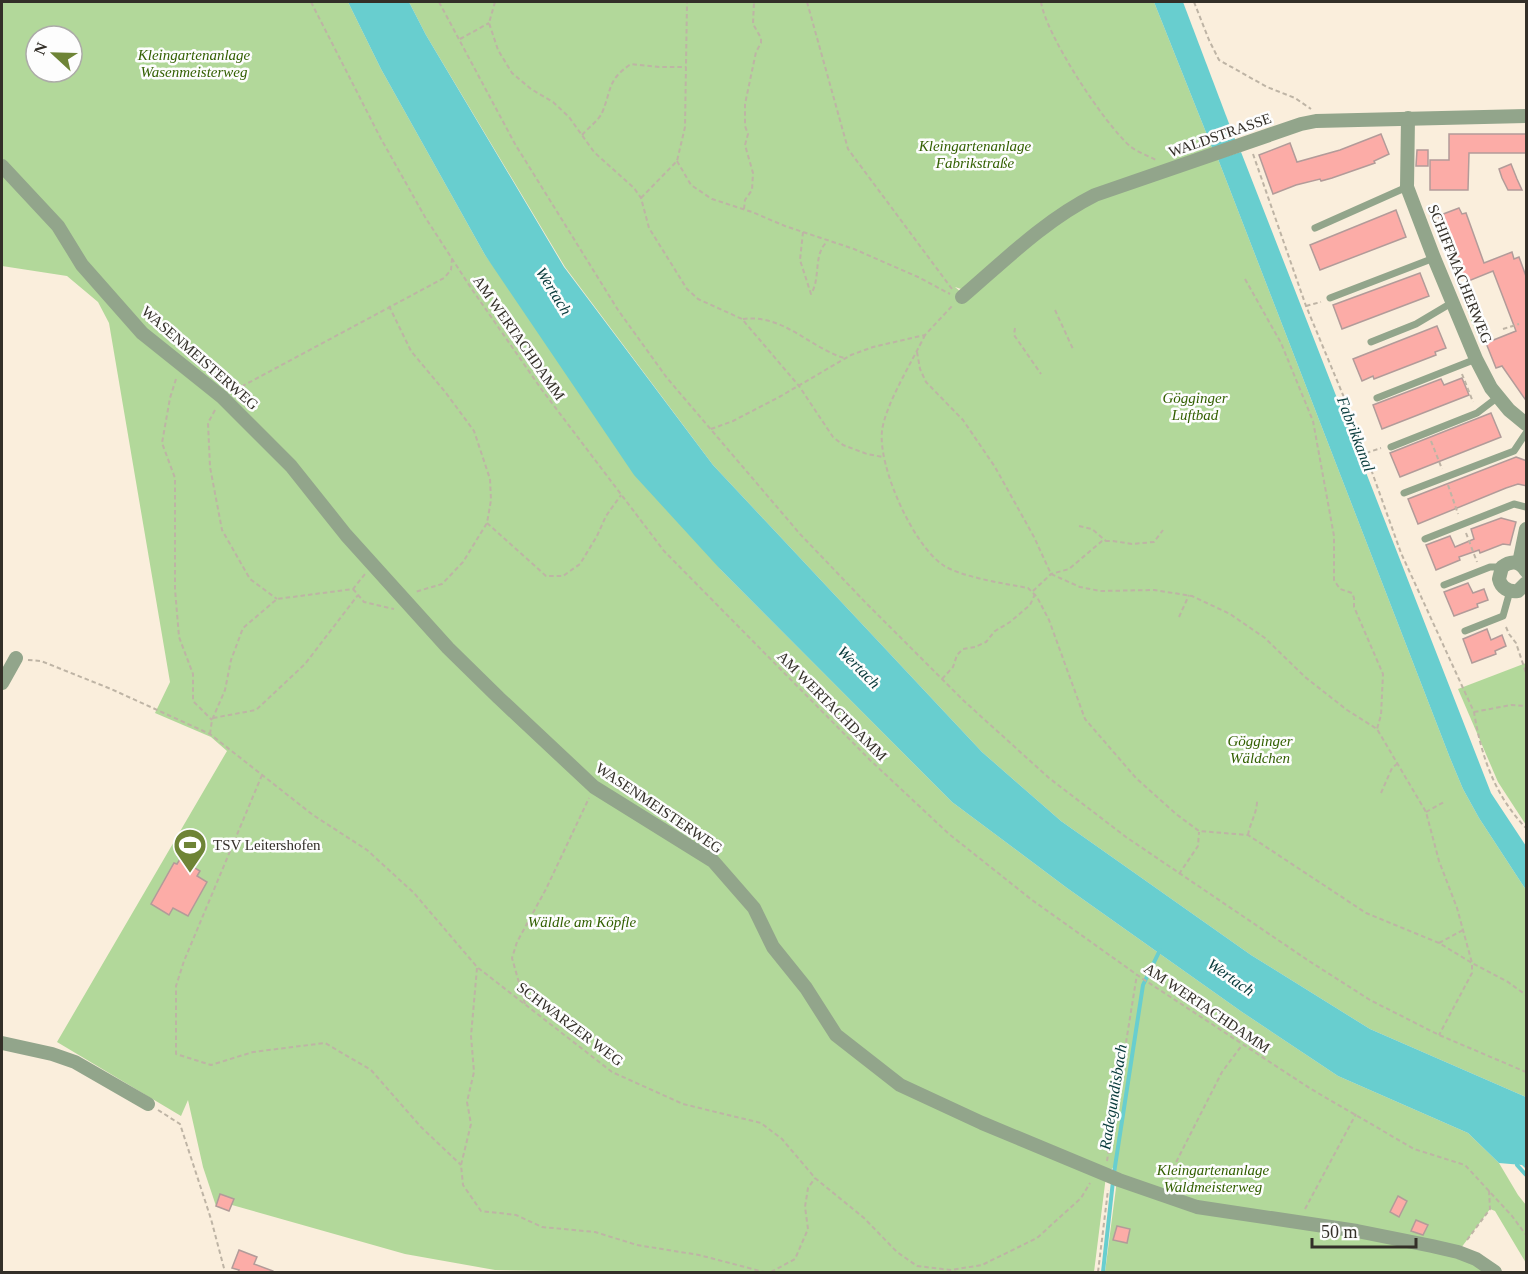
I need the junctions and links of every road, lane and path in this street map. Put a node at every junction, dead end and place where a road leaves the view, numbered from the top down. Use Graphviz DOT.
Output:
graph roads {
  1 [pos="311,2"];
  2 [pos="439,2"];
  3 [pos="495,2"];
  4 [pos="687,2"];
  5 [pos="754,2"];
  6 [pos="807,2"];
  7 [pos="1041,2"];
  8 [pos="1194,2"];
  9 [pos="489,23"];
  10 [pos="459,39"];
  11 [pos="686,67"];
  12 [pos="1527,116"];
  13 [pos="1408,118"];
  14 [pos="1318,121"];
  15 [pos="581,136"];
  16 [pos="1245,143"];
  17 [pos="677,162"];
  18 [pos="2,166"];
  19 [pos="1174,169"];
  20 [pos="1407,187"];
  21 [pos="640,198"];
  22 [pos="744,209"];
  23 [pos="1315,228"];
  24 [pos="803,232"];
  25 [pos="828,241"];
  26 [pos="1434,258"];
  27 [pos="452,259"];
  28 [pos="1245,279"];
  29 [pos="962,297"];
  30 [pos="1330,298"];
  31 [pos="1453,302"];
  32 [pos="389,306"];
  33 [pos="1306,306"];
  34 [pos="1056,310"];
  35 [pos="742,319"];
  36 [pos="1519,324"];
  37 [pos="1015,328"];
  38 [pos="1503,329"];
  39 [pos="926,335"];
  40 [pos="1371,342"];
  41 [pos="1073,349"];
  42 [pos="917,352"];
  43 [pos="844,358"];
  44 [pos="1476,359"];
  45 [pos="182,365"];
  46 [pos="1458,366"];
  47 [pos="1041,374"];
  48 [pos="799,386"];
  49 [pos="222,397"];
  50 [pos="1377,398"];
  51 [pos="1498,398"];
  52 [pos="1478,413"];
  53 [pos="1527,424"];
  54 [pos="710,429"];
  55 [pos="1428,432"];
  56 [pos="1527,434"];
  57 [pos="1391,447"];
  58 [pos="1365,454"];
  59 [pos="883,457"];
  60 [pos="1445,477"];
  61 [pos="1404,493"];
  62 [pos="621,495"];
  63 [pos="1527,507"];
  64 [pos="487,523"];
  65 [pos="1462,524"];
  66 [pos="1079,526"];
  67 [pos="1527,530"];
  68 [pos="1163,531"];
  69 [pos="1425,538"];
  70 [pos="1106,541"];
  71 [pos="372,564"];
  72 [pos="1502,567"];
  73 [pos="1523,567"];
  74 [pos="1480,571"];
  75 [pos="1051,574"];
  76 [pos="1527,583"];
  77 [pos="1444,585"];
  78 [pos="353,589"];
  79 [pos="1510,591"];
  80 [pos="1034,593"];
  81 [pos="1189,595"];
  82 [pos="358,596"];
  83 [pos="277,599"];
  84 [pos="404,600"];
  85 [pos="1503,616"];
  86 [pos="1179,617"];
  87 [pos="1466,631"];
  88 [pos="16,658"];
  89 [pos="1527,673"];
  90 [pos="942,679"];
  91 [pos="2,683"];
  92 [pos="1527,706"];
  93 [pos="1474,712"];
  94 [pos="213,719"];
  95 [pos="1377,729"];
  96 [pos="210,734"];
  97 [pos="1398,763"];
  98 [pos="262,775"];
  99 [pos="594,788"];
  100 [pos="1381,793"];
  101 [pos="1257,801"];
  102 [pos="1444,802"];
  103 [pos="1426,812"];
  104 [pos="1527,828"];
  105 [pos="1199,831"];
  106 [pos="1248,835"];
  107 [pos="1179,874"];
  108 [pos="1463,930"];
  109 [pos="1439,943"];
  110 [pos="1472,963"];
  111 [pos="477,967"];
  112 [pos="1137,974"];
  113 [pos="1527,995"];
  114 [pos="525,1005"];
  115 [pos="1439,1035"];
  116 [pos="2,1043"];
  117 [pos="1242,1045"];
  118 [pos="1527,1072"];
  119 [pos="148,1104"];
  120 [pos="1356,1114"];
  121 [pos="461,1165"];
  122 [pos="1108,1174"];
  123 [pos="815,1178"];
  124 [pos="1489,1189"];
  125 [pos="1160,1195"];
  126 [pos="1298,1223"];
  127 [pos="1527,1235"];
  128 [pos="1458,1252"];
  129 [pos="225,1272"];
  130 [pos="764,1272"];
  131 [pos="771,1272"];
  132 [pos="1098,1272"];
  133 [pos="1496,1272"];
  1 -- 27 [label="path, AM WERTACHDAMM"];
  2 -- 10 [label="path"];
  3 -- 9 [label="path"];
  4 -- 11 [label="path"];
  5 -- 22 [label="path"];
  6 -- 29 [label="path"];
  7 -- 19 [label="path"];
  8 -- 14 [label="path"];
  9 -- 10 [label="path"];
  9 -- 15 [label="path"];
  10 -- 54 [label="path"];
  11 -- 15 [label="path"];
  11 -- 17 [label="path"];
  12 -- 13 [label="street, WALDSTRASSE"];
  13 -- 14 [label="street, WALDSTRASSE"];
  13 -- 20 [label="street, SCHIFFMACHERWEG"];
  14 -- 16 [label="street, WALDSTRASSE"];
  15 -- 21 [label="path"];
  16 -- 19 [label="street, WALDSTRASSE"];
  16 -- 33 [label="path"];
  17 -- 21 [label="path"];
  17 -- 22 [label="path"];
  18 -- 45 [label="street, WASENMEISTERWEG"];
  19 -- 29 [label="street, WALDSTRASSE"];
  20 -- 23 [label="lane"];
  20 -- 26 [label="street, SCHIFFMACHERWEG"];
  21 -- 35 [label="path"];
  22 -- 24 [label="path"];
  24 -- 25 [label="path"];
  24 -- 25 [label="path"];
  25 -- 29 [label="path"];
  26 -- 30 [label="lane"];
  26 -- 31 [label="street, SCHIFFMACHERWEG"];
  27 -- 32 [label="path"];
  27 -- 62 [label="path, AM WERTACHDAMM"];
  28 -- 95 [label="path"];
  29 -- 39 [label="path"];
  30 -- 33 [label="path"];
  31 -- 40 [label="lane"];
  31 -- 44 [label="street, SCHIFFMACHERWEG"];
  32 -- 49 [label="path"];
  32 -- 64 [label="path"];
  33 -- 58 [label="path"];
  34 -- 41 [label="path"];
  35 -- 43 [label="path"];
  35 -- 48 [label="path"];
  36 -- 38 [label="path"];
  37 -- 47 [label="path"];
  39 -- 42 [label="path"];
  39 -- 43 [label="path"];
  42 -- 59 [label="path"];
  42 -- 75 [label="path"];
  43 -- 48 [label="path"];
  44 -- 46 [label="lane"];
  44 -- 51 [label="street, SCHIFFMACHERWEG"];
  45 -- 49 [label="street, WASENMEISTERWEG"];
  45 -- 94 [label="path"];
  46 -- 50 [label="lane"];
  46 -- 52 [label="path"];
  48 -- 54 [label="path"];
  48 -- 59 [label="path"];
  49 -- 71 [label="street, WASENMEISTERWEG"];
  49 -- 83 [label="path"];
  51 -- 52 [label="lane"];
  51 -- 53 [label="street, SCHIFFMACHERWEG"];
  52 -- 55 [label="lane"];
  54 -- 90 [label="path"];
  55 -- 57 [label="lane"];
  55 -- 60 [label="path"];
  56 -- 60 [label="lane"];
  57 -- 58 [label="path"];
  58 -- 93 [label="path"];
  59 -- 80 [label="path"];
  60 -- 61 [label="lane"];
  60 -- 65 [label="path"];
  62 -- 64 [label="path"];
  62 -- 112 [label="path, AM WERTACHDAMM"];
  63 -- 65 [label="lane"];
  64 -- 84 [label="path"];
  65 -- 69 [label="lane"];
  65 -- 74 [label="path"];
  66 -- 70 [label="path"];
  67 -- 73 [label="street"];
  68 -- 70 [label="path"];
  70 -- 75 [label="path"];
  71 -- 78 [label="path"];
  71 -- 84 [label="street, WASENMEISTERWEG"];
  72 -- 73 [label="street"];
  72 -- 74 [label="lane"];
  72 -- 79 [label="street"];
  74 -- 77 [label="lane"];
  75 -- 80 [label="path"];
  75 -- 81 [label="path"];
  76 -- 79 [label="street"];
  78 -- 82 [label="path"];
  78 -- 83 [label="path"];
  79 -- 85 [label="lane"];
  80 -- 90 [label="path"];
  80 -- 105 [label="path"];
  81 -- 86 [label="path"];
  81 -- 95 [label="path"];
  82 -- 84 [label="path"];
  82 -- 94 [label="path"];
  83 -- 94 [label="path"];
  84 -- 99 [label="street, WASENMEISTERWEG"];
  85 -- 87 [label="lane"];
  85 -- 89 [label="path"];
  88 -- 91 [label="street"];
  88 -- 96 [label="path, SCHWARZER WEG"];
  90 -- 107 [label="path"];
  92 -- 93 [label="path"];
  93 -- 104 [label="path"];
  94 -- 96 [label="path"];
  95 -- 97 [label="path"];
  96 -- 98 [label="path, SCHWARZER WEG"];
  97 -- 100 [label="path"];
  97 -- 103 [label="path"];
  98 -- 111 [label="path, SCHWARZER WEG"];
  98 -- 121 [label="path"];
  99 -- 114 [label="path"];
  99 -- 122 [label="street, WASENMEISTERWEG"];
  101 -- 106 [label="path"];
  102 -- 103 [label="path"];
  103 -- 108 [label="path"];
  105 -- 106 [label="path"];
  105 -- 107 [label="path"];
  106 -- 109 [label="path"];
  107 -- 115 [label="path"];
  108 -- 109 [label="path"];
  108 -- 110 [label="path"];
  109 -- 110 [label="path"];
  110 -- 113 [label="path"];
  110 -- 115 [label="path"];
  111 -- 114 [label="path, SCHWARZER WEG"];
  111 -- 121 [label="path"];
  112 -- 117 [label="path, AM WERTACHDAMM"];
  112 -- 122 [label="path"];
  114 -- 123 [label="path, SCHWARZER WEG"];
  115 -- 118 [label="path"];
  116 -- 119 [label="street"];
  117 -- 120 [label="path, AM WERTACHDAMM"];
  117 -- 125 [label="path"];
  119 -- 129 [label="path"];
  120 -- 124 [label="path, AM WERTACHDAMM"];
  120 -- 126 [label="path"];
  121 -- 130 [label="path"];
  122 -- 123 [label="path, SCHWARZER WEG"];
  122 -- 125 [label="street, WASENMEISTERWEG"];
  122 -- 132 [label="path"];
  123 -- 131 [label="path"];
  124 -- 127 [label="path, AM WERTACHDAMM"];
  124 -- 128 [label="path"];
  125 -- 126 [label="street, WASENMEISTERWEG"];
  126 -- 128 [label="street, WASENMEISTERWEG"];
  128 -- 133 [label="street, WASENMEISTERWEG"];
}
